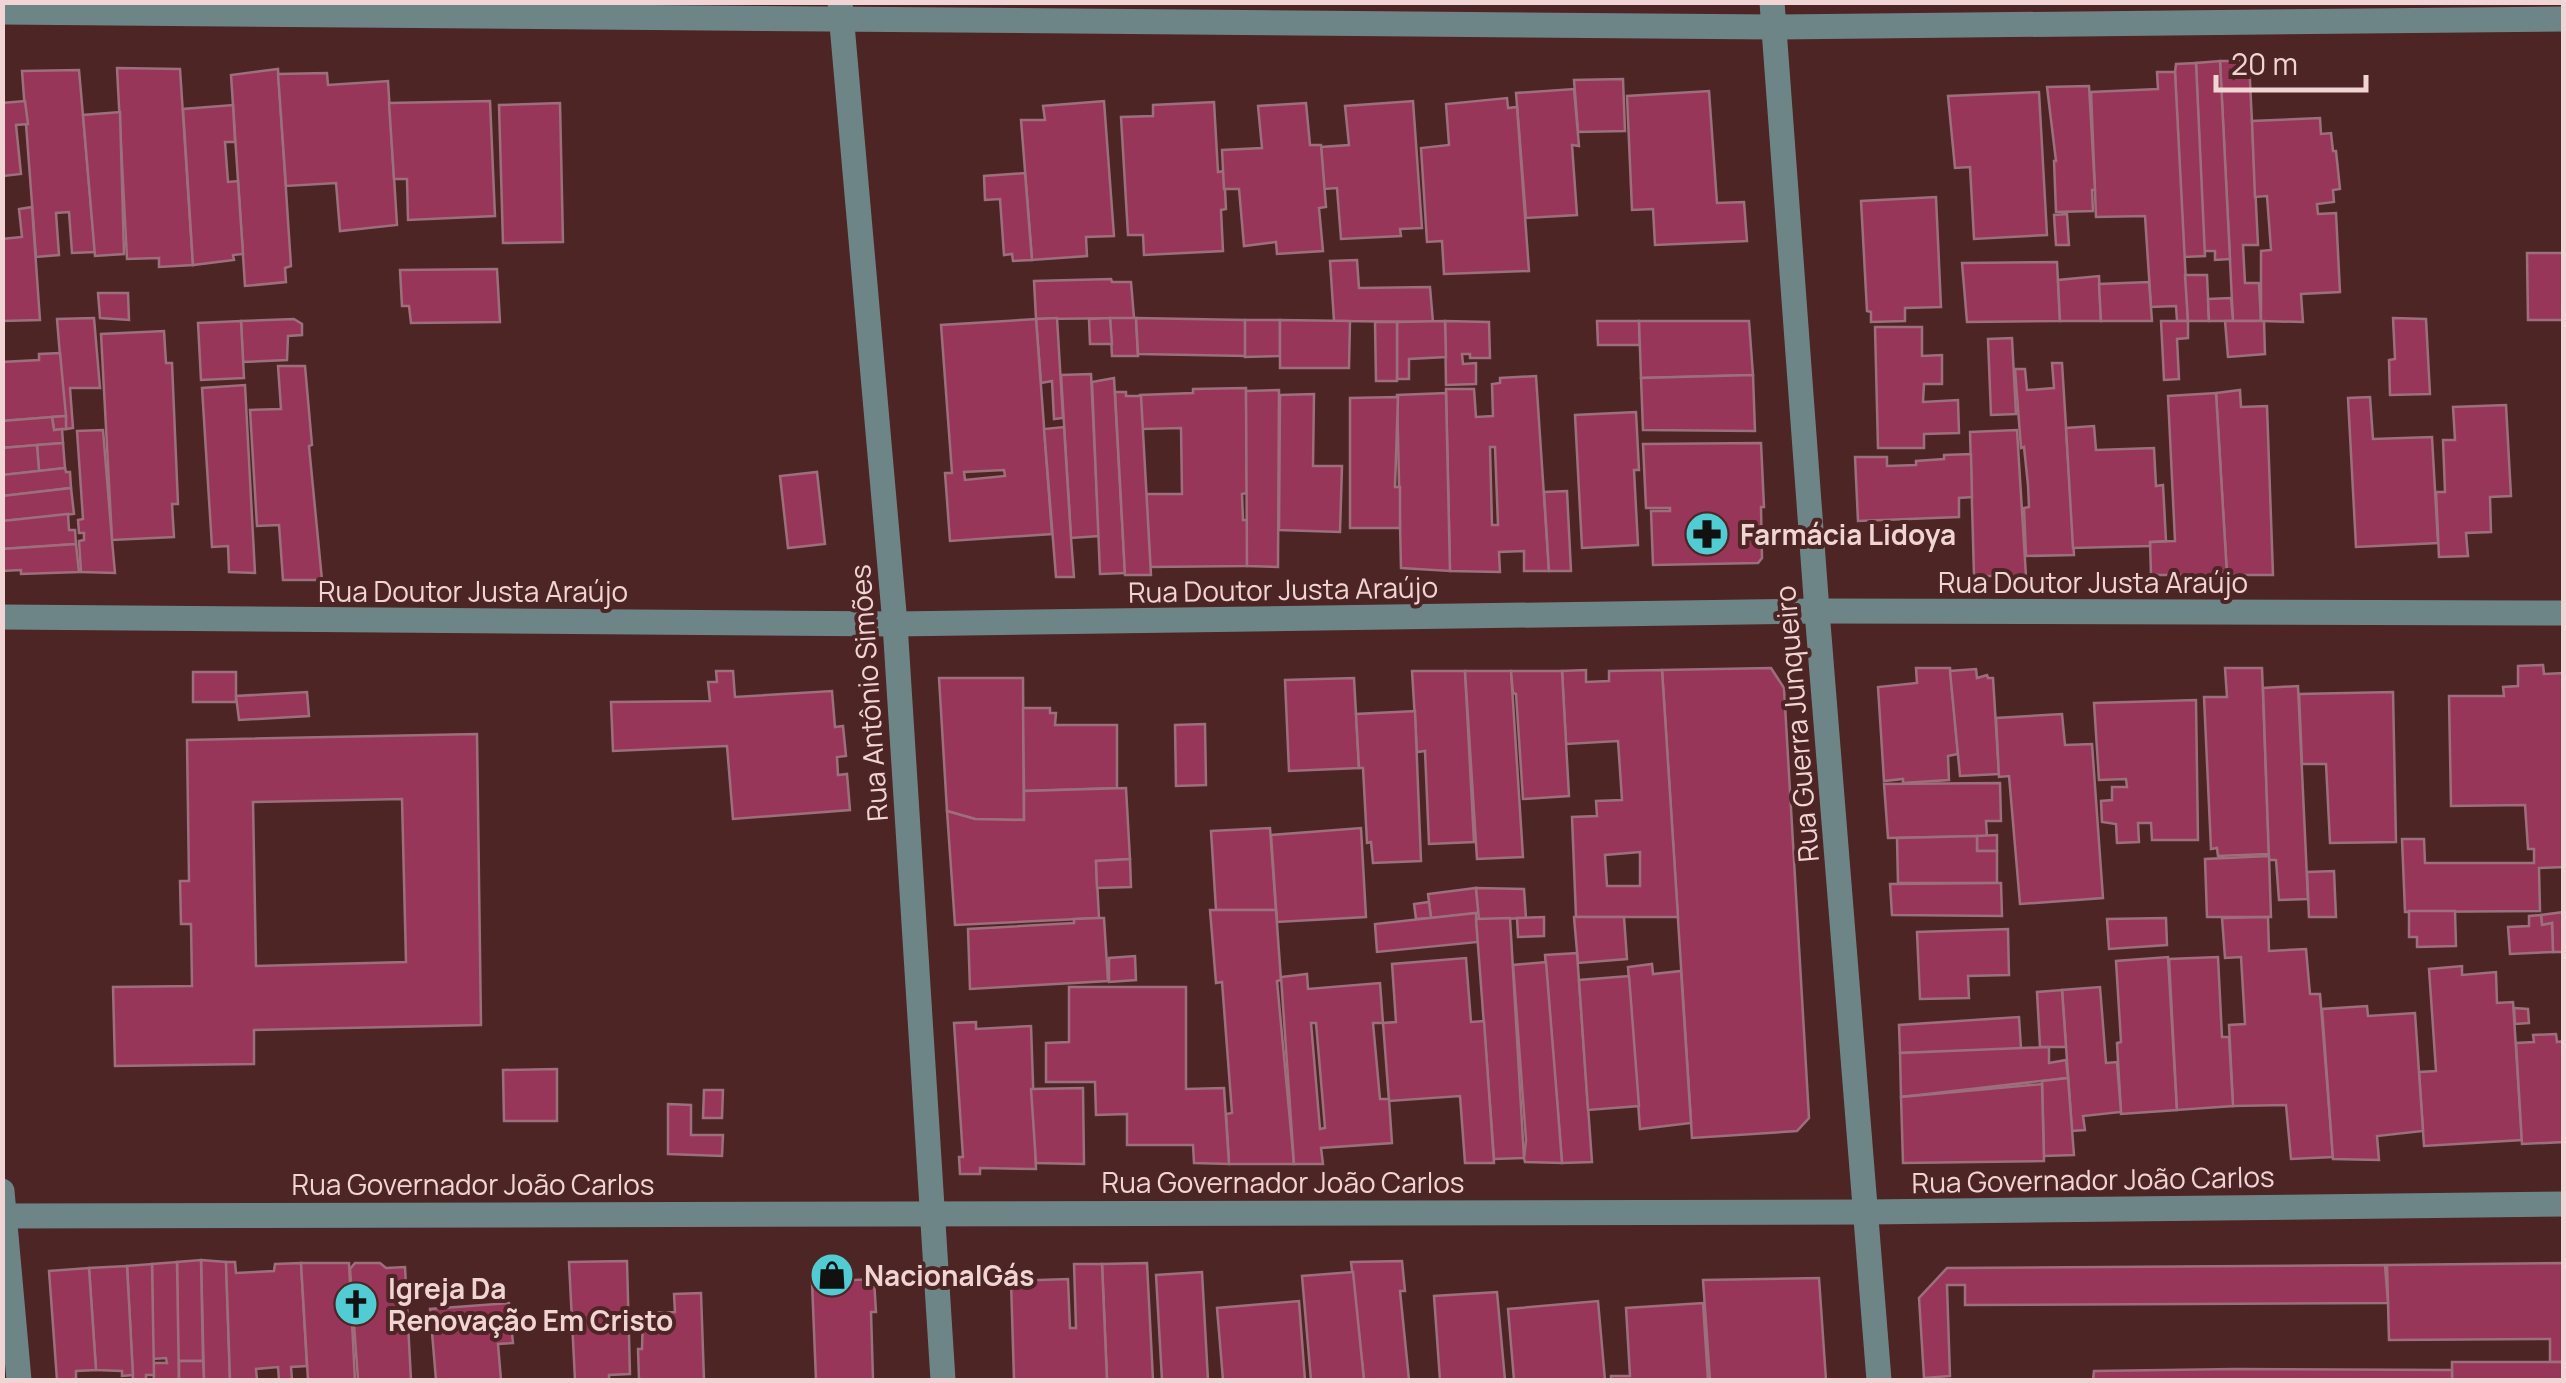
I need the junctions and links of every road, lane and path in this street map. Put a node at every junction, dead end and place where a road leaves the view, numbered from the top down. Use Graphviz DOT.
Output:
graph roads {
  1 [pos="2,12"];
  2 [pos="841,12"];
  3 [pos="1773,15"];
  4 [pos="2564,19"];
  5 [pos="1816,611"];
  6 [pos="2564,613"];
  7 [pos="2,618"];
  8 [pos="895,624"];
  9 [pos="2564,1204"];
  10 [pos="3,1207"];
  11 [pos="1868,1212"];
  12 [pos="930,1213"];
  13 [pos="19,1380"];
  14 [pos="943,1380"];
  15 [pos="1880,1380"];
  1 -- 2 [label="street"];
  2 -- 3 [label="street"];
  2 -- 8 [label="street, Rua Antônio Simões"];
  3 -- 4 [label="street"];
  3 -- 5 [label="street, Rua Guerra Junqueiro"];
  5 -- 6 [label="street, Rua Doutor Justa Araújo"];
  5 -- 8 [label="street, Rua Doutor Justa Araújo"];
  5 -- 11 [label="street, Rua Guerra Junqueiro"];
  7 -- 8 [label="street, Rua Doutor Justa Araújo"];
  8 -- 12 [label="street, Rua Antônio Simões"];
  9 -- 11 [label="street, Rua Governador João Carlos"];
  10 -- 12 [label="street, Rua Governador João Carlos"];
  10 -- 13 [label="street"];
  11 -- 12 [label="street, Rua Governador João Carlos"];
  11 -- 15 [label="street, Rua Guerra Junqueiro"];
  12 -- 14 [label="street, Rua Antônio Simões"];
}
